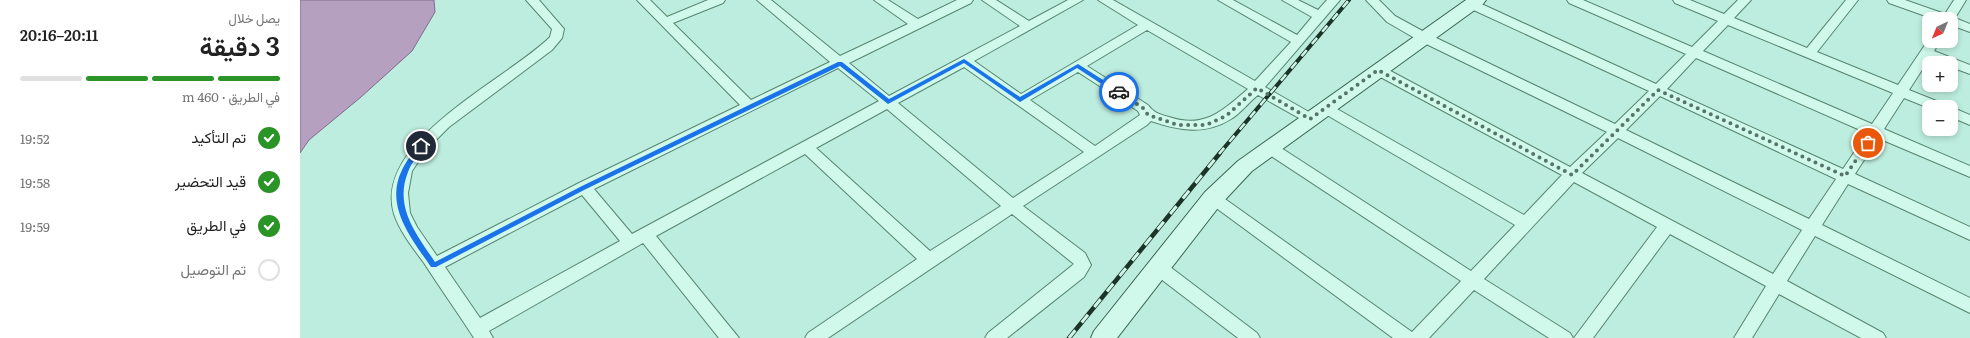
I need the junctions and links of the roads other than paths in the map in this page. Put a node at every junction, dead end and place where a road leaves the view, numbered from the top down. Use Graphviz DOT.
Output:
graph roads {
  1 [pos="532,0"];
  2 [pos="643,0"];
  3 [pos="719,0"];
  4 [pos="763,0"];
  5 [pos="880,0"];
  6 [pos="966,0"];
  7 [pos="988,0"];
  8 [pos="1077,0"];
  9 [pos="1104,0"];
  10 [pos="1224,0"];
  11 [pos="1288,0"];
  12 [pos="1334,0"];
  13 [pos="1573,0"];
  14 [pos="1679,0"];
  15 [pos="1745,0"];
  16 [pos="1852,0"];
  17 [pos="1893,0"];
  18 [pos="1960,0"];
  19 [pos="1374,1"];
  20 [pos="1474,2"];
  21 [pos="1927,12"];
  22 [pos="1952,12"];
  23 [pos="1320,16"];
  24 [pos="1726,19"];
  25 [pos="665,22"];
  26 [pos="917,24"];
  27 [pos="1958,24"];
  28 [pos="1147,25"];
  29 [pos="1029,26"];
  30 [pos="1970,28"];
  31 [pos="1424,37"];
  32 [pos="1299,41"];
  33 [pos="1929,48"];
  34 [pos="1932,48"];
  35 [pos="1693,52"];
  36 [pos="1810,54"];
  37 [pos="964,60"];
  38 [pos="840,63"];
  39 [pos="1078,66"];
  40 [pos="1378,70"];
  41 [pos="1970,70"];
  42 [pos="1257,88"];
  43 [pos="1658,90"];
  44 [pos="1901,92"];
  45 [pos="1020,100"];
  46 [pos="1922,100"];
  47 [pos="888,102"];
  48 [pos="750,107"];
  49 [pos="1318,114"];
  50 [pos="1148,115"];
  51 [pos="1958,115"];
  52 [pos="1970,120"];
  53 [pos="1617,130"];
  54 [pos="1876,132"];
  55 [pos="806,147"];
  56 [pos="1270,148"];
  57 [pos="1095,153"];
  58 [pos="1970,172"];
  59 [pos="1572,175"];
  60 [pos="1845,176"];
  61 [pos="584,187"];
  62 [pos="1213,198"];
  63 [pos="1012,206"];
  64 [pos="1526,224"];
  65 [pos="1667,226"];
  66 [pos="1812,226"];
  67 [pos="645,234"];
  68 [pos="1970,234"];
  69 [pos="630,242"];
  70 [pos="929,260"];
  71 [pos="434,266"];
  72 [pos="1159,268"];
  73 [pos="1472,280"];
  74 [pos="1776,284"];
  75 [pos="1970,306"];
  76 [pos="480,334"];
  77 [pos="730,338"];
  78 [pos="814,338"];
  79 [pos="994,338"];
  80 [pos="1103,338"];
  81 [pos="1251,338"];
  82 [pos="1407,338"];
  83 [pos="1418,338"];
  84 [pos="1564,338"];
  85 [pos="1583,338"];
  86 [pos="1743,338"];
  87 [pos="1877,338"];
  1 -- 71 [label="street"];
  2 -- 25 [label="street"];
  3 -- 25 [label="street"];
  4 -- 38 [label="street"];
  5 -- 26 [label="street"];
  6 -- 26 [label="street"];
  7 -- 29 [label="street"];
  8 -- 29 [label="street"];
  9 -- 28 [label="street"];
  10 -- 32 [label="street"];
  11 -- 23 [label="street"];
  12 -- 23 [label="street"];
  13 -- 35 [label="street"];
  14 -- 24 [label="street"];
  15 -- 24 [label="street"];
  16 -- 36 [label="street"];
  17 -- 21 [label="street"];
  18 -- 22 [label="street"];
  19 -- 31 [label="street"];
  20 -- 31 [label="main road"];
  20 -- 43 [label="street"];
  23 -- 32 [label="street"];
  24 -- 35 [label="street"];
  24 -- 36 [label="street"];
  25 -- 48 [label="street"];
  26 -- 38 [label="street"];
  27 -- 30 [label="street"];
  28 -- 39 [label="street"];
  28 -- 42 [label="street"];
  29 -- 37 [label="street"];
  31 -- 40 [label="main road"];
  31 -- 53 [label="street"];
  32 -- 42 [label="street"];
  33 -- 44 [label="street"];
  34 -- 41 [label="street"];
  35 -- 43 [label="street"];
  35 -- 54 [label="street"];
  36 -- 44 [label="street"];
  37 -- 45 [label="street"];
  37 -- 47 [label="street"];
  38 -- 47 [label="street"];
  38 -- 48 [label="street"];
  39 -- 45 [label="street"];
  39 -- 50 [label="street"];
  40 -- 49 [label="main road"];
  40 -- 59 [label="street"];
  42 -- 49 [label="street"];
  42 -- 50 [label="street"];
  43 -- 53 [label="street"];
  43 -- 60 [label="street"];
  44 -- 46 [label="street"];
  44 -- 54 [label="street"];
  45 -- 57 [label="street"];
  47 -- 55 [label="street"];
  47 -- 63 [label="street"];
  48 -- 61 [label="street"];
  49 -- 56 [label="main road"];
  49 -- 64 [label="street"];
  50 -- 57 [label="street"];
  51 -- 52 [label="street"];
  53 -- 59 [label="street"];
  53 -- 66 [label="street"];
  54 -- 58 [label="street"];
  54 -- 60 [label="street"];
  55 -- 67 [label="street"];
  55 -- 70 [label="street"];
  56 -- 62 [label="main road"];
  56 -- 73 [label="street"];
  57 -- 63 [label="street"];
  59 -- 64 [label="street"];
  59 -- 65 [label="street"];
  60 -- 66 [label="street"];
  60 -- 68 [label="street"];
  61 -- 69 [label="street"];
  61 -- 71 [label="street"];
  62 -- 72 [label="main road"];
  62 -- 82 [label="street"];
  63 -- 70 [label="street"];
  63 -- 79 [label="street"];
  64 -- 73 [label="street"];
  65 -- 74 [label="street"];
  65 -- 85 [label="street"];
  66 -- 74 [label="street"];
  66 -- 75 [label="street"];
  67 -- 69 [label="street"];
  67 -- 77 [label="street"];
  69 -- 76 [label="street"];
  70 -- 78 [label="street"];
  71 -- 76 [label="street"];
  72 -- 80 [label="main road"];
  72 -- 81 [label="street"];
  73 -- 83 [label="street"];
  73 -- 84 [label="street"];
  74 -- 86 [label="street"];
  74 -- 87 [label="street"];
}
